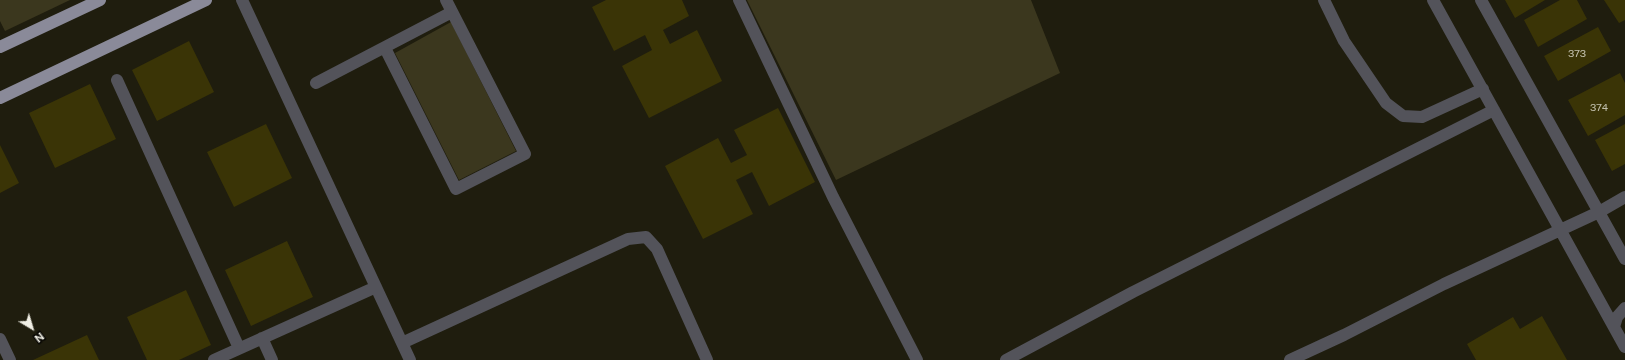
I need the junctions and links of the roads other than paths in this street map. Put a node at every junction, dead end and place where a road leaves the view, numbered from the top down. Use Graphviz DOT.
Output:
graph roads {
  1 [pos="100,0"];
  2 [pos="206,0"];
  3 [pos="242,0"];
  4 [pos="446,0"];
  5 [pos="739,0"];
  6 [pos="1324,0"];
  7 [pos="1433,0"];
  8 [pos="1481,0"];
  9 [pos="452,12"];
  10 [pos="0,47"];
  11 [pos="385,48"];
  12 [pos="117,80"];
  13 [pos="316,83"];
  14 [pos="1483,89"];
  15 [pos="0,98"];
  16 [pos="1494,110"];
  17 [pos="1625,197"];
  18 [pos="1599,212"];
  19 [pos="1560,230"];
  20 [pos="1625,259"];
  21 [pos="376,287"];
  22 [pos="1625,308"];
  23 [pos="1614,327"];
  24 [pos="262,338"];
  25 [pos="0,339"];
  26 [pos="402,343"];
  27 [pos="1625,347"];
  28 [pos="239,348"];
  29 [pos="10,360"];
  30 [pos="214,360"];
  31 [pos="272,360"];
  32 [pos="410,360"];
  33 [pos="707,360"];
  34 [pos="917,360"];
  35 [pos="1006,360"];
  36 [pos="1290,360"];
  1 -- 10 [label="main road"];
  2 -- 15 [label="main road"];
  3 -- 21 [label="street"];
  4 -- 9 [label="street"];
  5 -- 34 [label="street"];
  6 -- 14 [label="street"];
  7 -- 14 [label="street"];
  8 -- 18 [label="street"];
  9 -- 11 [label="street"];
  9 -- 11 [label="street"];
  11 -- 13 [label="street"];
  12 -- 28 [label="street"];
  14 -- 16 [label="street"];
  16 -- 19 [label="street"];
  16 -- 35 [label="street"];
  17 -- 18 [label="street"];
  18 -- 19 [label="street"];
  18 -- 20 [label="street"];
  19 -- 23 [label="street"];
  19 -- 36 [label="street"];
  21 -- 24 [label="street"];
  21 -- 26 [label="street"];
  22 -- 23 [label="street"];
  23 -- 27 [label="street"];
  24 -- 28 [label="street"];
  24 -- 31 [label="street"];
  25 -- 29 [label="street"];
  26 -- 32 [label="street"];
  26 -- 33 [label="street"];
  28 -- 30 [label="street"];
}
